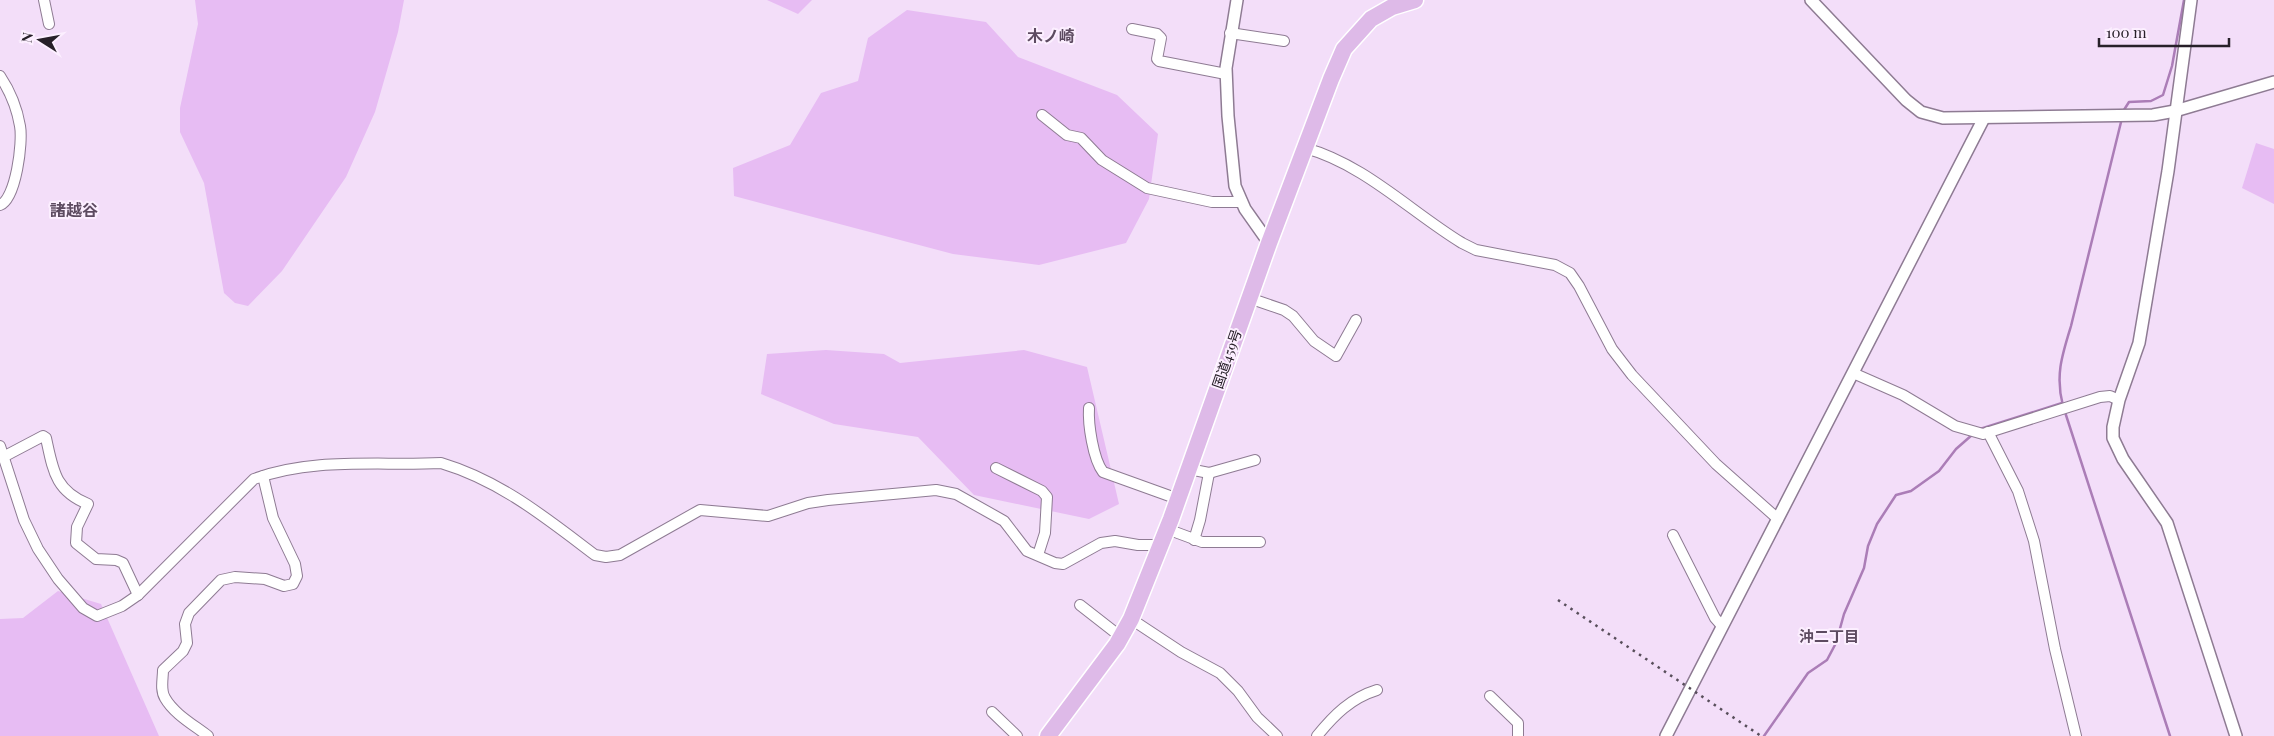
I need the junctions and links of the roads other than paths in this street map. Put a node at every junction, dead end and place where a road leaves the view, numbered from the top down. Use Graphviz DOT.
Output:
graph roads {
  1 [pos="44,0"];
  2 [pos="1237,0"];
  3 [pos="1415,0"];
  4 [pos="1811,0"];
  5 [pos="2192,0"];
  6 [pos="49,24"];
  7 [pos="1132,29"];
  8 [pos="1230,34"];
  9 [pos="1284,41"];
  10 [pos="1226,74"];
  11 [pos="0,76"];
  12 [pos="2274,82"];
  13 [pos="2175,111"];
  14 [pos="1042,115"];
  15 [pos="1984,118"];
  16 [pos="1305,148"];
  17 [pos="1242,202"];
  18 [pos="0,205"];
  19 [pos="1269,243"];
  20 [pos="1249,298"];
  21 [pos="1356,320"];
  22 [pos="1853,373"];
  23 [pos="2119,400"];
  24 [pos="1089,408"];
  25 [pos="1988,432"];
  26 [pos="0,446"];
  27 [pos="5,456"];
  28 [pos="1256,460"];
  29 [pos="996,468"];
  30 [pos="1189,469"];
  31 [pos="1209,473"];
  32 [pos="263,476"];
  33 [pos="1178,499"];
  34 [pos="1778,519"];
  35 [pos="1167,529"];
  36 [pos="1672,535"];
  37 [pos="1194,540"];
  38 [pos="1260,542"];
  39 [pos="1161,545"];
  40 [pos="1038,555"];
  41 [pos="138,595"];
  42 [pos="1080,605"];
  43 [pos="1131,619"];
  44 [pos="1722,626"];
  45 [pos="1121,636"];
  46 [pos="1377,690"];
  47 [pos="1490,696"];
  48 [pos="992,712"];
  49 [pos="208,736"];
  50 [pos="1017,736"];
  51 [pos="1048,736"];
  52 [pos="1277,736"];
  53 [pos="1317,736"];
  54 [pos="1518,736"];
  55 [pos="1666,736"];
  56 [pos="2076,736"];
  57 [pos="2236,736"];
  1 -- 6 [label="street"];
  2 -- 8 [label="street"];
  3 -- 16 [label="highway, 国道459号"];
  4 -- 15 [label="street"];
  5 -- 13 [label="street"];
  7 -- 10 [label="street"];
  8 -- 9 [label="street"];
  8 -- 10 [label="street"];
  10 -- 17 [label="street"];
  11 -- 18 [label="street"];
  12 -- 13 [label="street"];
  13 -- 15 [label="street"];
  13 -- 23 [label="street"];
  14 -- 17 [label="street"];
  15 -- 22 [label="street"];
  16 -- 19 [label="highway, 国道459号"];
  16 -- 34 [label="street"];
  17 -- 19 [label="street"];
  19 -- 20 [label="highway, 国道459号"];
  20 -- 21 [label="street"];
  20 -- 30 [label="highway, 国道459号"];
  22 -- 25 [label="street"];
  22 -- 34 [label="street"];
  23 -- 25 [label="street"];
  23 -- 57 [label="street"];
  24 -- 33 [label="street"];
  25 -- 56 [label="street"];
  26 -- 27 [label="street"];
  27 -- 41 [label="street"];
  27 -- 41 [label="street"];
  28 -- 31 [label="street"];
  29 -- 40 [label="street"];
  30 -- 31 [label="street"];
  30 -- 33 [label="highway, 国道459号"];
  31 -- 37 [label="street"];
  32 -- 40 [label="street"];
  32 -- 41 [label="street"];
  32 -- 49 [label="street"];
  33 -- 35 [label="highway, 国道459号"];
  34 -- 44 [label="street"];
  35 -- 37 [label="street"];
  35 -- 39 [label="highway, 国道459号"];
  36 -- 44 [label="street"];
  37 -- 38 [label="street"];
  39 -- 40 [label="street"];
  39 -- 43 [label="highway, 国道459号"];
  42 -- 45 [label="street"];
  43 -- 45 [label="highway, 国道459号"];
  43 -- 52 [label="street"];
  44 -- 55 [label="street"];
  45 -- 51 [label="highway, 国道459号"];
  46 -- 53 [label="street"];
  47 -- 54 [label="street"];
  48 -- 50 [label="street"];
}
